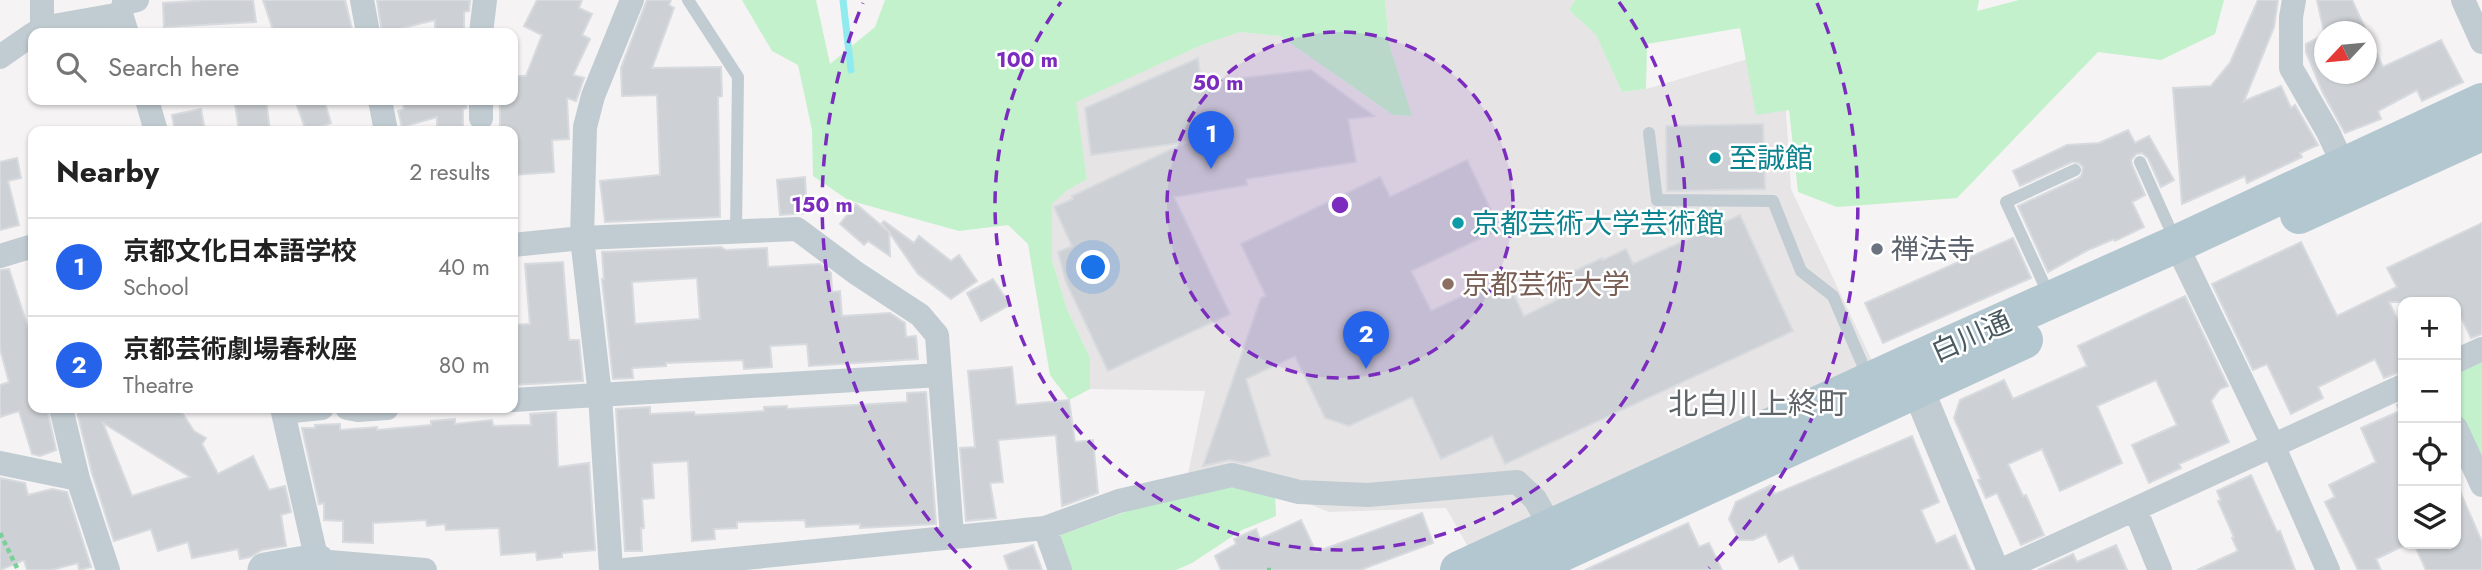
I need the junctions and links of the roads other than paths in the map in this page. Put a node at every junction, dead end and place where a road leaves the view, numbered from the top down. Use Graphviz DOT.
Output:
graph roads {
  1 [pos="42,0"];
  2 [pos="362,0"];
  3 [pos="485,0"];
  4 [pos="632,0"];
  5 [pos="688,0"];
  6 [pos="2294,0"];
  7 [pos="2463,0"];
  8 [pos="129,16"];
  9 [pos="38,28"];
  10 [pos="60,28"];
  11 [pos="367,28"];
  12 [pos="482,28"];
  13 [pos="28,38"];
  14 [pos="2482,42"];
  15 [pos="0,57"];
  16 [pos="2482,102"];
  17 [pos="148,105"];
  18 [pos="380,105"];
  19 [pos="154,126"];
  20 [pos="380,126"];
  21 [pos="2482,132"];
  22 [pos="1649,133"];
  23 [pos="2140,162"];
  24 [pos="2075,170"];
  25 [pos="2349,177"];
  26 [pos="736,231"];
  27 [pos="582,238"];
  28 [pos="518,244"];
  29 [pos="28,248"];
  30 [pos="2181,255"];
  31 [pos="0,256"];
  32 [pos="2051,300"];
  33 [pos="2482,349"];
  34 [pos="2460,360"];
  35 [pos="940,375"];
  36 [pos="1913,377"];
  37 [pos="1870,381"];
  38 [pos="2398,388"];
  39 [pos="600,395"];
  40 [pos="518,400"];
  41 [pos="62,413"];
  42 [pos="283,413"];
  43 [pos="2461,439"];
  44 [pos="2273,445"];
  45 [pos="0,463"];
  46 [pos="78,479"];
  47 [pos="2482,485"];
  48 [pos="2135,509"];
  49 [pos="1045,528"];
  50 [pos="952,536"];
  51 [pos="1557,539"];
  52 [pos="1515,563"];
  53 [pos="320,565"];
  54 [pos="108,570"];
  55 [pos="265,570"];
  56 [pos="425,570"];
  57 [pos="611,570"];
  58 [pos="625,570"];
  59 [pos="1060,570"];
  60 [pos="1459,570"];
  61 [pos="1993,570"];
  62 [pos="2002,570"];
  63 [pos="2160,570"];
  64 [pos="2328,570"];
  1 -- 9 [label="street"];
  2 -- 11 [label="street"];
  3 -- 12 [label="street"];
  4 -- 27 [label="street"];
  5 -- 26 [label="lane"];
  6 -- 25 [label="street"];
  7 -- 14 [label="street"];
  8 -- 10 [label="street"];
  13 -- 15 [label="street"];
  16 -- 25 [label="main road, 白川通"];
  17 -- 19 [label="street"];
  18 -- 20 [label="street"];
  21 -- 25 [label="main road, 白川通"];
  22 -- 37 [label="lane"];
  23 -- 30 [label="lane"];
  24 -- 32 [label="lane"];
  25 -- 30 [label="main road, 白川通"];
  26 -- 27 [label="street"];
  26 -- 35 [label="street"];
  27 -- 28 [label="street"];
  27 -- 39 [label="street"];
  29 -- 31 [label="street"];
  30 -- 32 [label="main road, 白川通"];
  30 -- 36 [label="main road, 白川通"];
  30 -- 44 [label="street"];
  32 -- 36 [label="main road, 白川通"];
  33 -- 34 [label="street"];
  35 -- 39 [label="street"];
  35 -- 50 [label="street"];
  36 -- 37 [label="main road, 白川通"];
  36 -- 51 [label="main road, 白川通"];
  36 -- 61 [label="street"];
  37 -- 51 [label="main road, 白川通"];
  38 -- 44 [label="street"];
  39 -- 40 [label="street"];
  39 -- 57 [label="street"];
  41 -- 46 [label="street"];
  42 -- 53 [label="street"];
  43 -- 47 [label="street"];
  44 -- 48 [label="street"];
  44 -- 64 [label="street"];
  45 -- 46 [label="street"];
  46 -- 54 [label="street"];
  48 -- 62 [label="street"];
  48 -- 63 [label="street"];
  49 -- 50 [label="street"];
  49 -- 51 [label="street"];
  49 -- 59 [label="street"];
  50 -- 58 [label="street"];
  51 -- 52 [label="main road, 白川通"];
  52 -- 60 [label="main road, 白川通"];
  53 -- 55 [label="main road"];
  53 -- 56 [label="street"];
}
